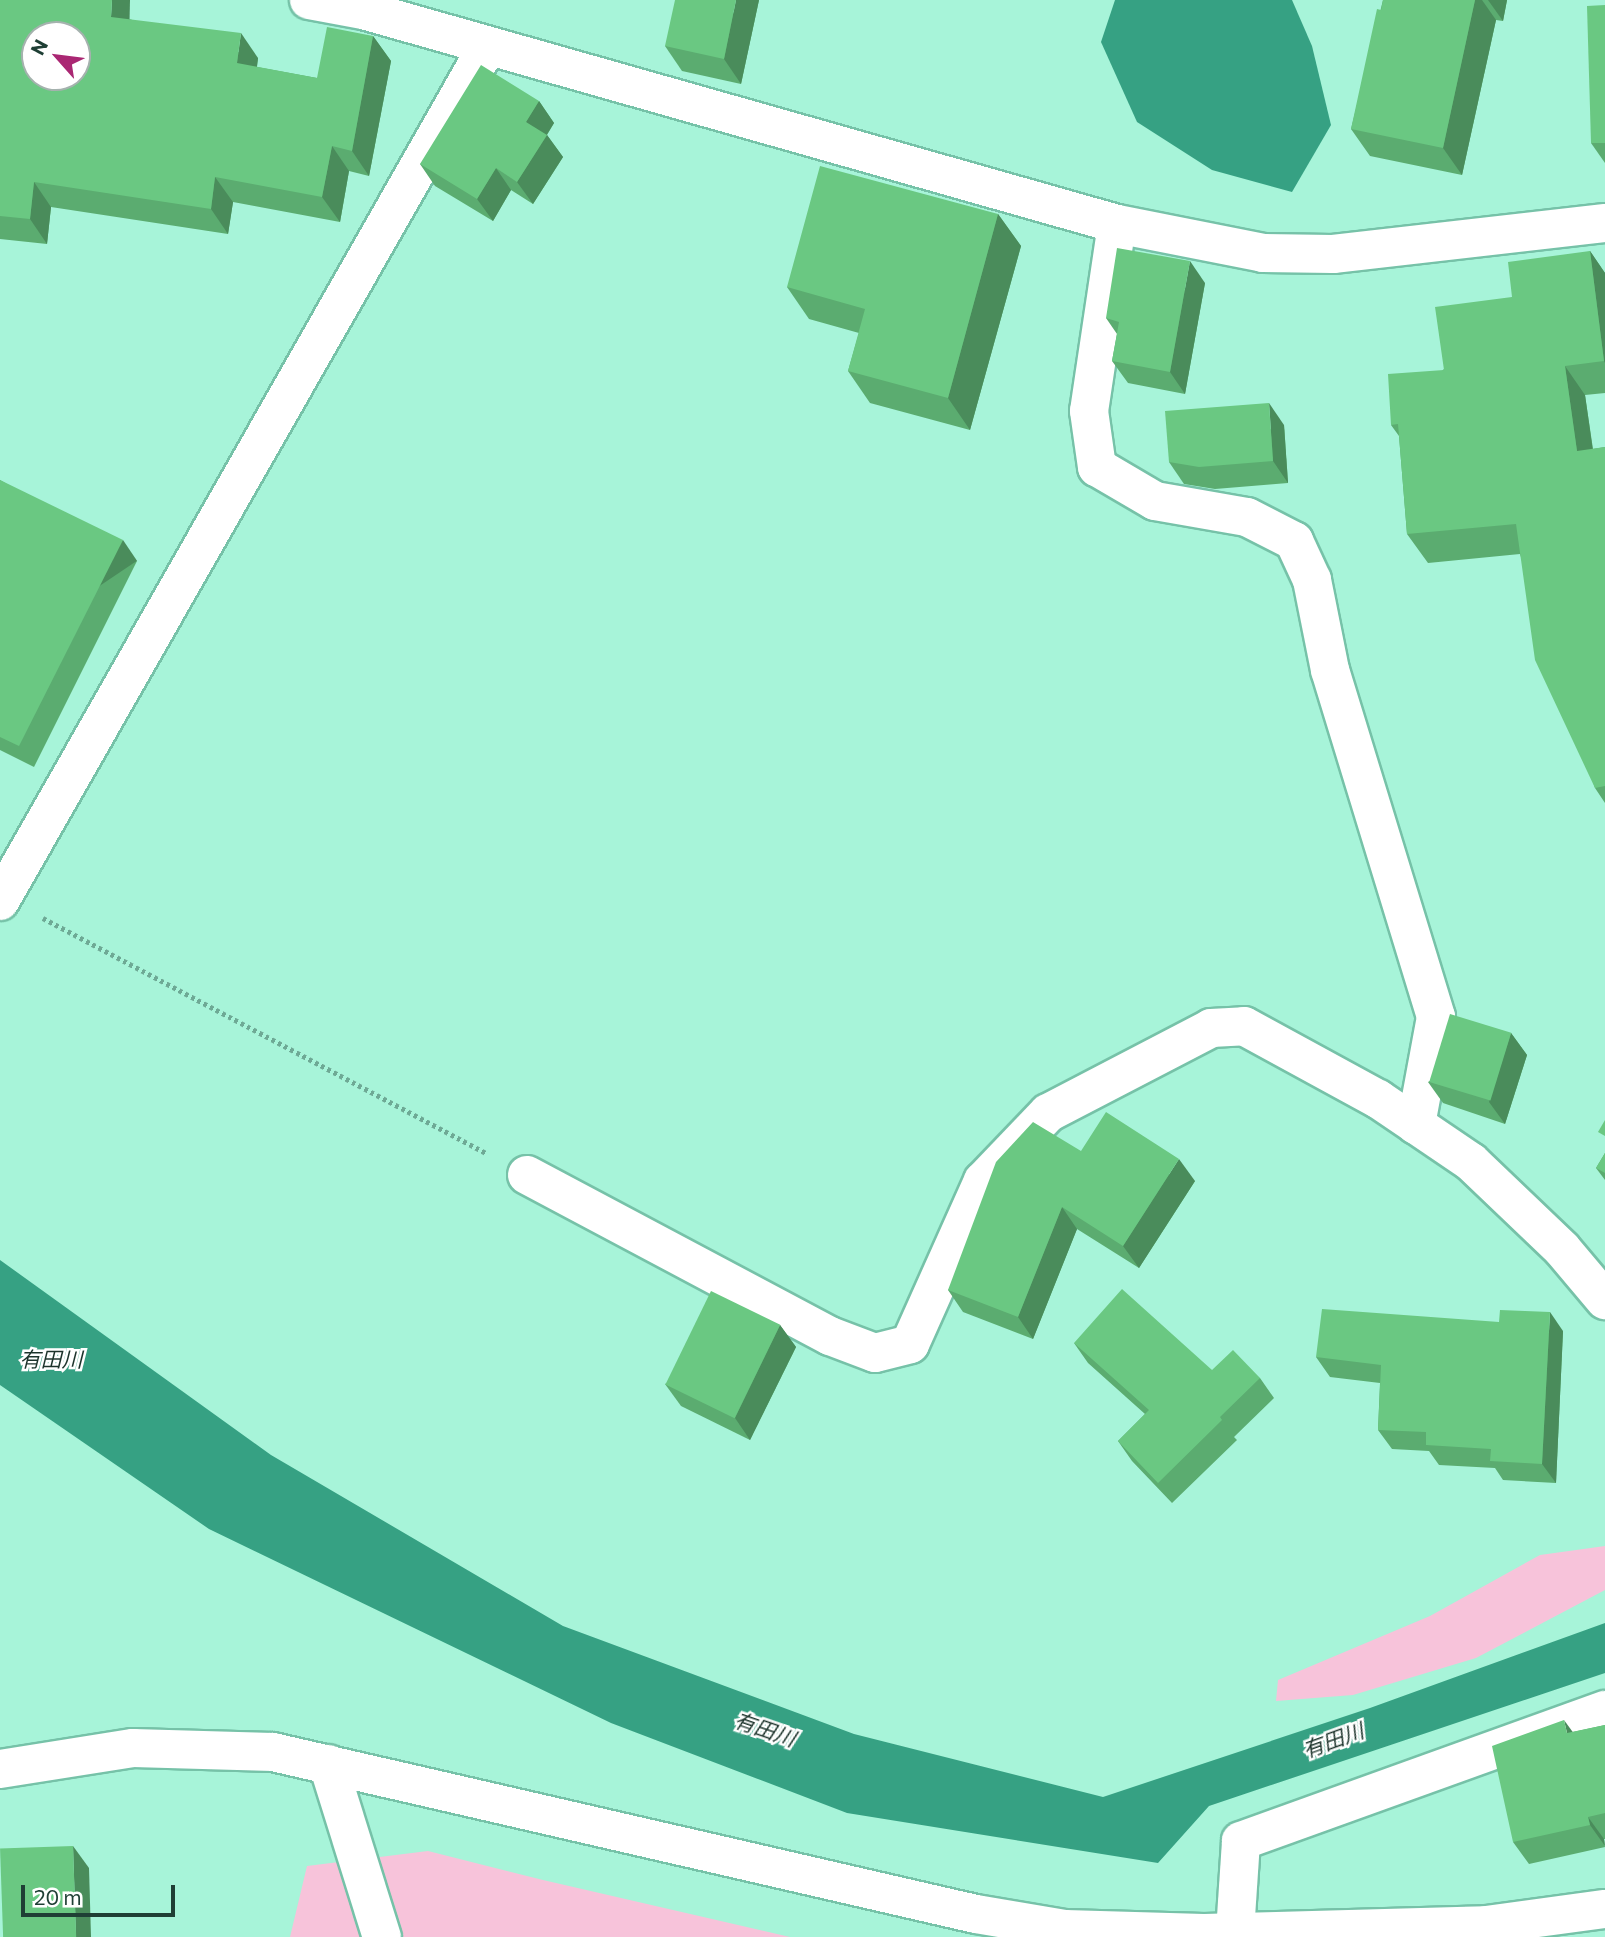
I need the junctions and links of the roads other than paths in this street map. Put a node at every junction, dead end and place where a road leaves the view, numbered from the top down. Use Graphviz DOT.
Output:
graph roads {
  1 [pos="309,0"];
  2 [pos="487,47"];
  3 [pos="1605,223"];
  4 [pos="1117,224"];
  5 [pos="1,898"];
  6 [pos="1416,1125"];
  7 [pos="527,1175"];
  8 [pos="1605,1300"];
  9 [pos="1605,1710"];
  10 [pos="328,1765"];
  11 [pos="0,1769"];
  12 [pos="1605,1909"];
  13 [pos="1486,1931"];
  14 [pos="1235,1932"];
  15 [pos="382,1937"];
  1 -- 2 [label="street"];
  2 -- 4 [label="street"];
  2 -- 5 [label="street"];
  3 -- 4 [label="street"];
  4 -- 6 [label="street"];
  6 -- 7 [label="street"];
  6 -- 8 [label="street"];
  9 -- 14 [label="street"];
  10 -- 11 [label="street"];
  10 -- 14 [label="street"];
  10 -- 15 [label="street"];
  12 -- 13 [label="street"];
  13 -- 14 [label="street"];
}
